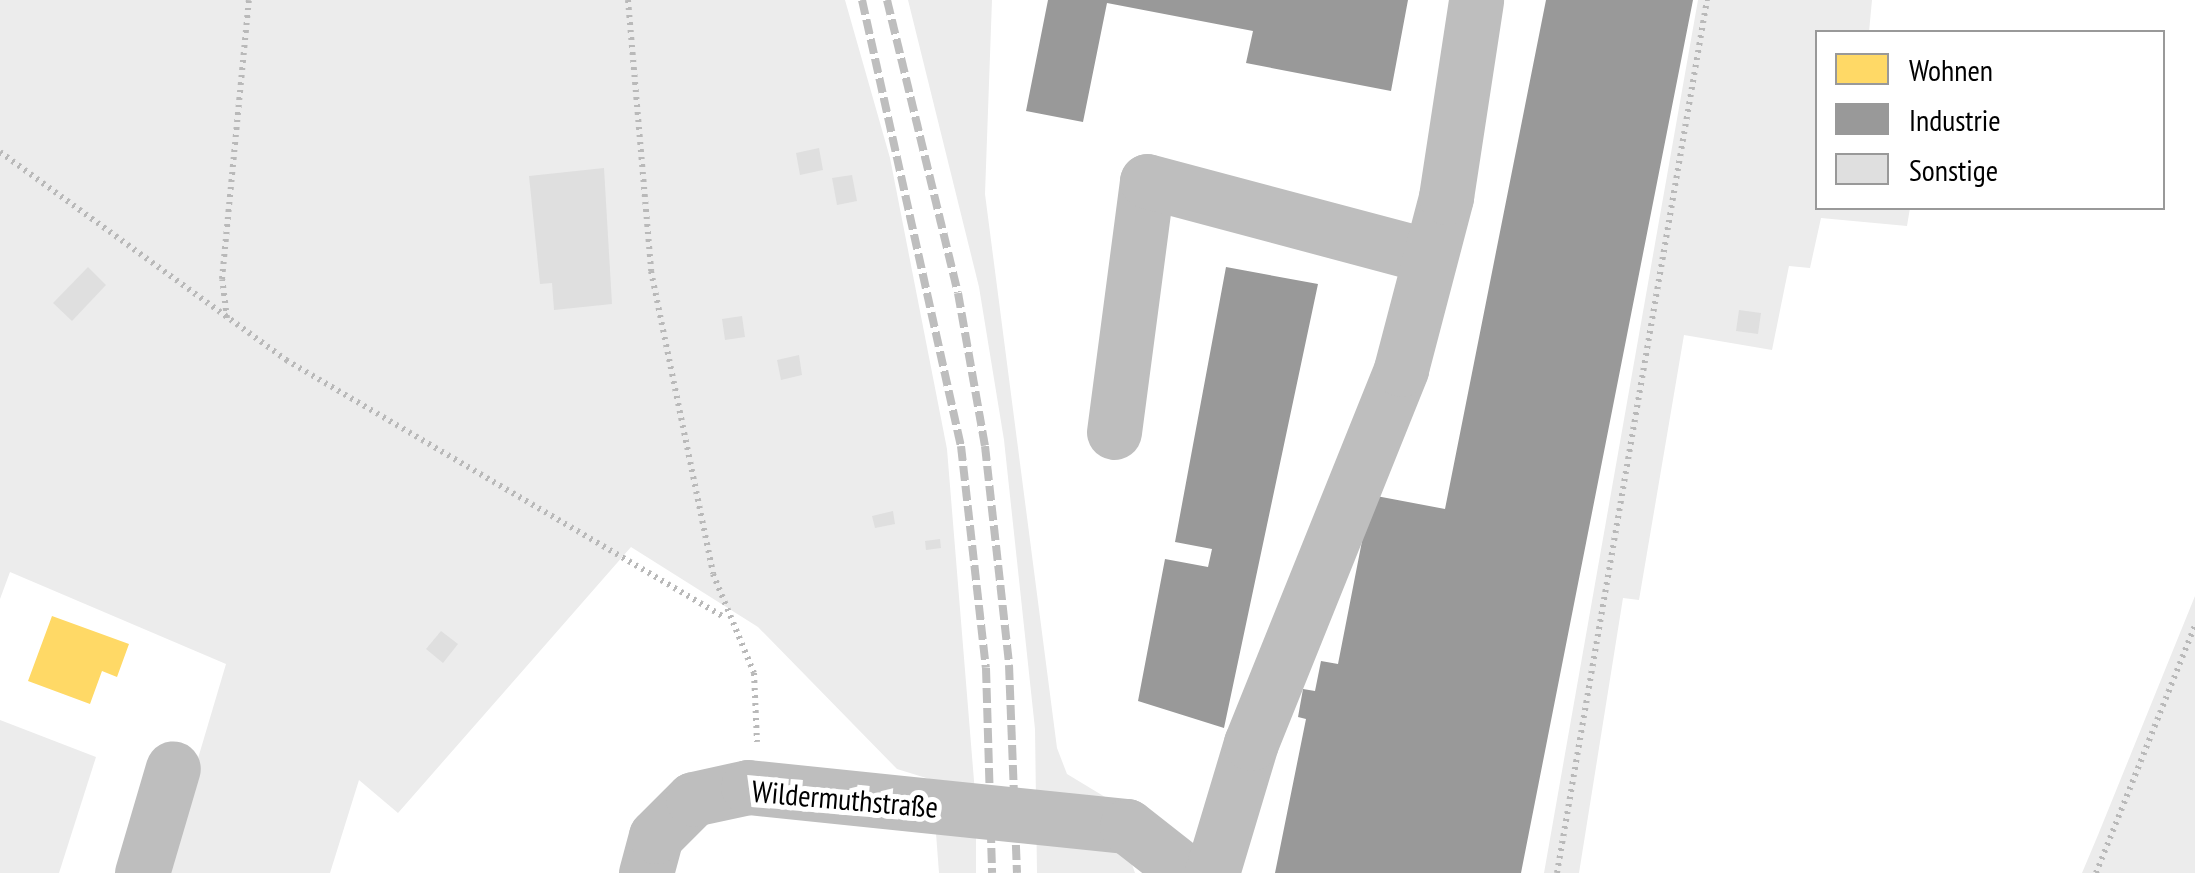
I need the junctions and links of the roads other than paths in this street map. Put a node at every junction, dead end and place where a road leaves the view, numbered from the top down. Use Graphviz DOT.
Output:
graph roads {
  1 [pos="1476,0"];
  2 [pos="1428,256"];
  3 [pos="1114,432"];
  4 [pos="173,768"];
  5 [pos="142,873"];
  6 [pos="646,873"];
  7 [pos="1187,873"];
  8 [pos="1212,873"];
  1 -- 2 [label="street"];
  2 -- 3 [label="street"];
  2 -- 8 [label="street"];
  4 -- 5 [label="street"];
  6 -- 7 [label="street, Wildermuthstraße"];
}
